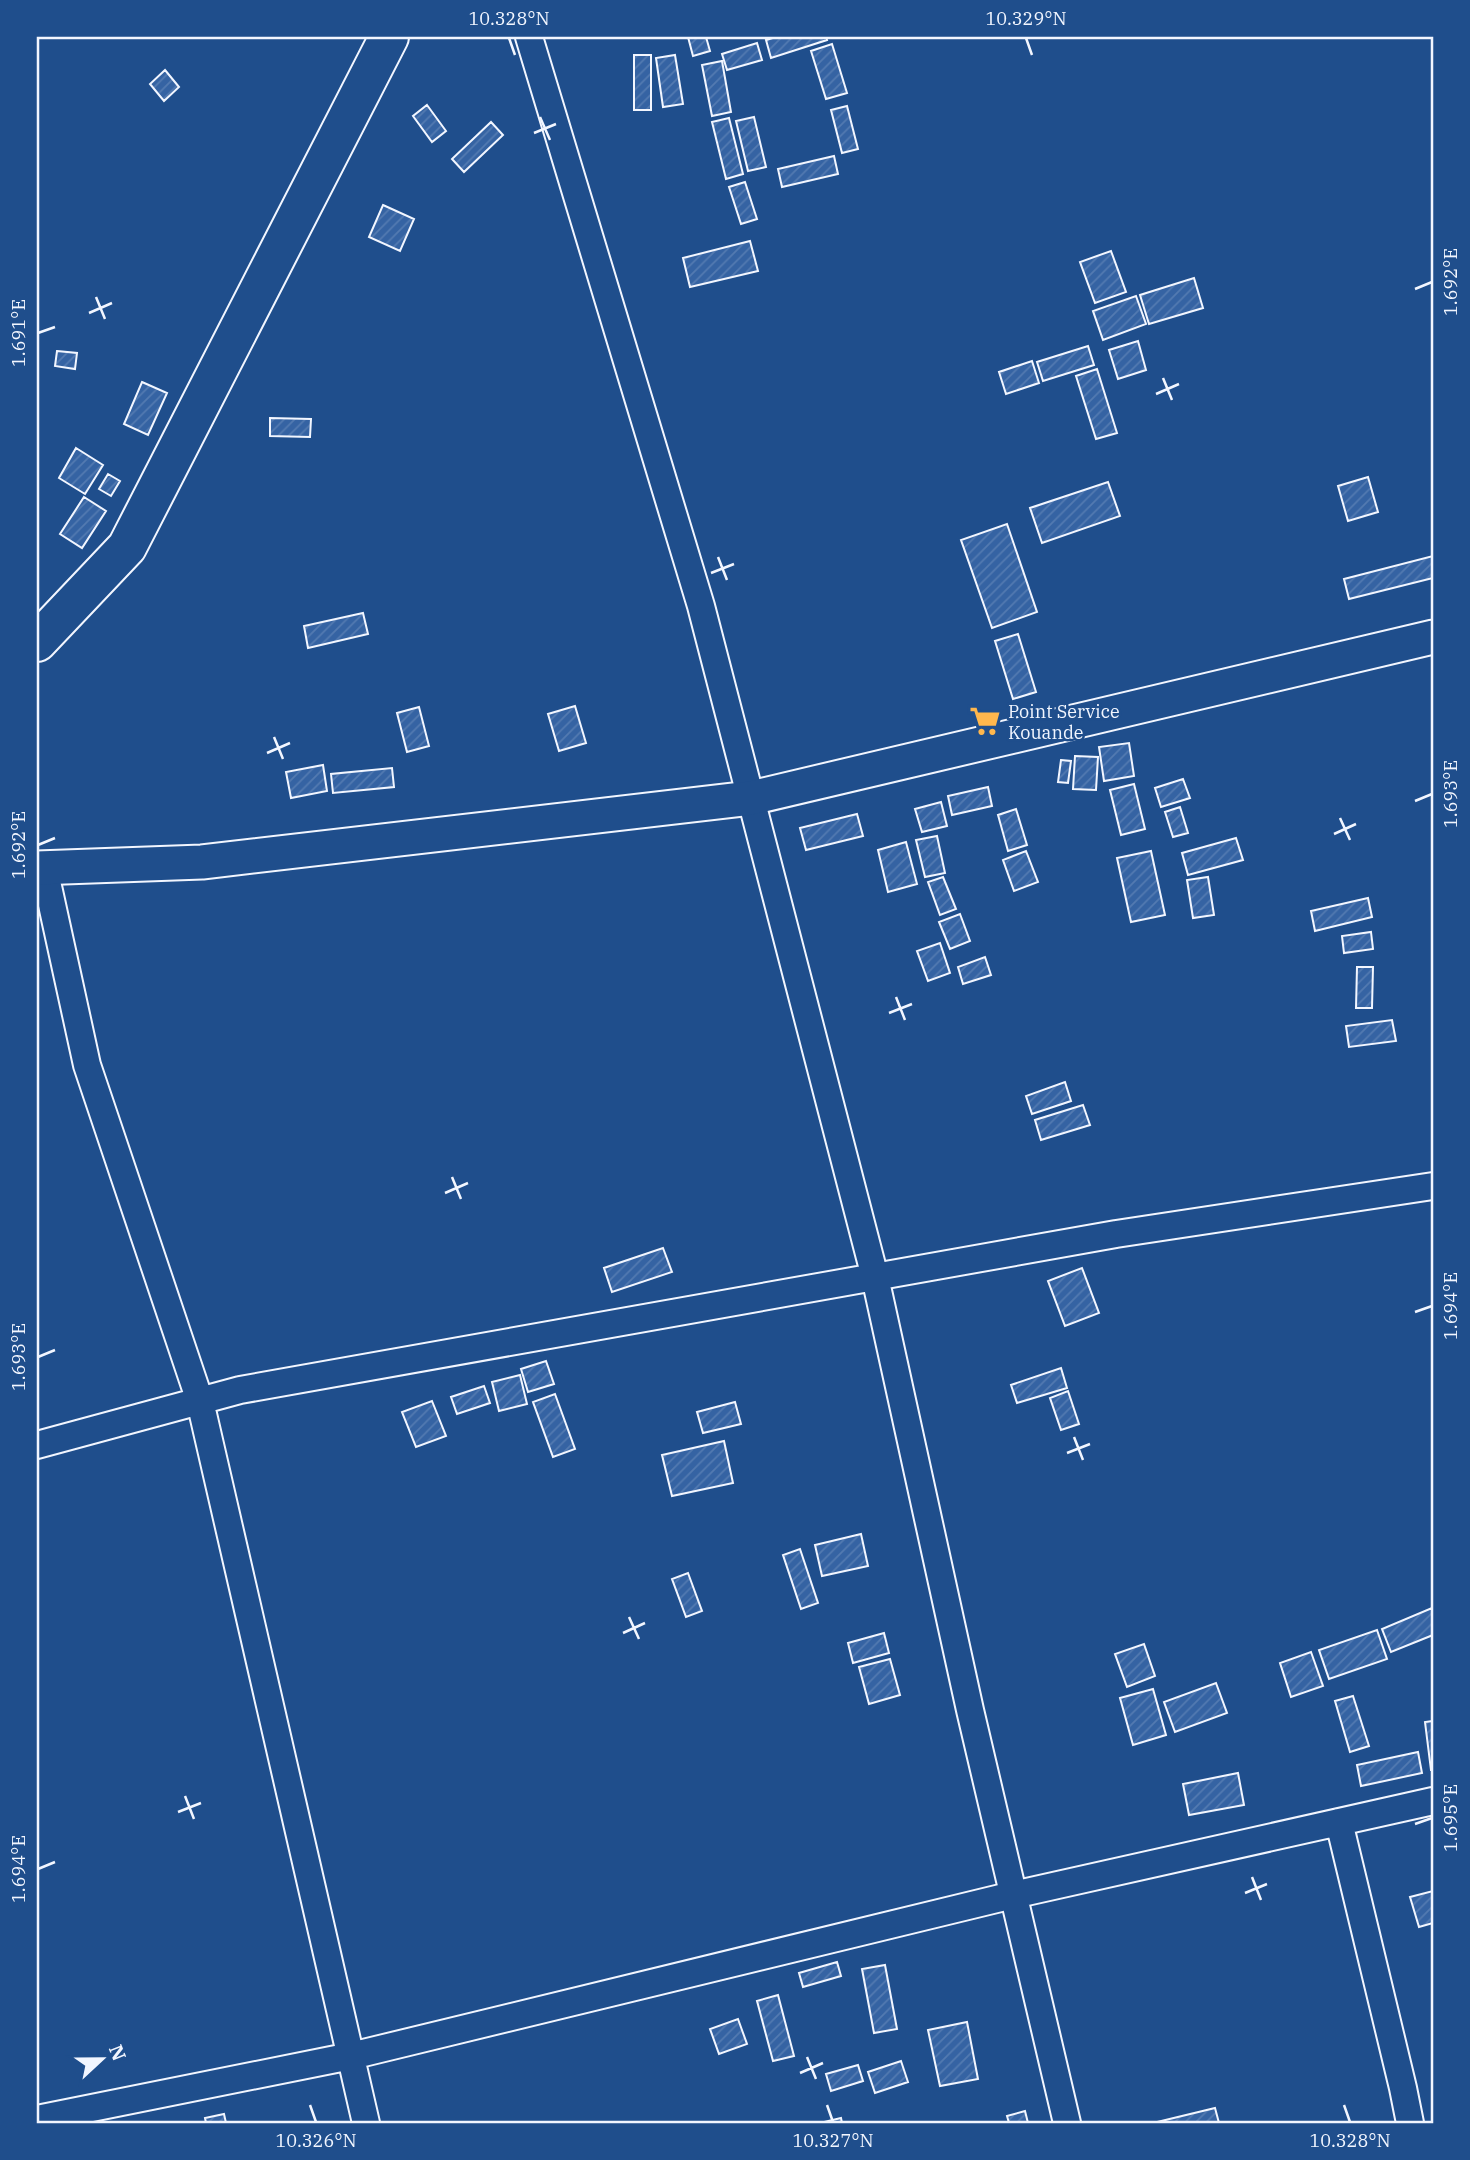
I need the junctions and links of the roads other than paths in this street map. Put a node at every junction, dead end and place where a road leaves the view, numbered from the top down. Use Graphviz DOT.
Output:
graph roads {
  1 [pos="389,37"];
  2 [pos="528,37"];
  3 [pos="1433,636"];
  4 [pos="37,642"];
  5 [pos="751,798"];
  6 [pos="40,868"];
  7 [pos="1433,1186"];
  8 [pos="875,1277"];
  9 [pos="200,1401"];
  10 [pos="37,1445"];
  11 [pos="1433,1801"];
  12 [pos="1339,1822"];
  13 [pos="1013,1895"];
  14 [pos="351,2056"];
  15 [pos="37,2119"];
  16 [pos="366,2123"];
  17 [pos="1067,2123"];
  18 [pos="1410,2123"];
  1 -- 4 [label="main road"];
  2 -- 5 [label="street"];
  3 -- 5 [label="street"];
  5 -- 6 [label="street"];
  5 -- 8 [label="street"];
  6 -- 9 [label="street"];
  7 -- 8 [label="street"];
  8 -- 9 [label="street"];
  8 -- 13 [label="street"];
  9 -- 10 [label="street"];
  9 -- 14 [label="street"];
  11 -- 12 [label="street"];
  12 -- 13 [label="street"];
  12 -- 18 [label="street"];
  13 -- 14 [label="street"];
  13 -- 17 [label="street"];
  14 -- 15 [label="street"];
  14 -- 16 [label="street"];
}
